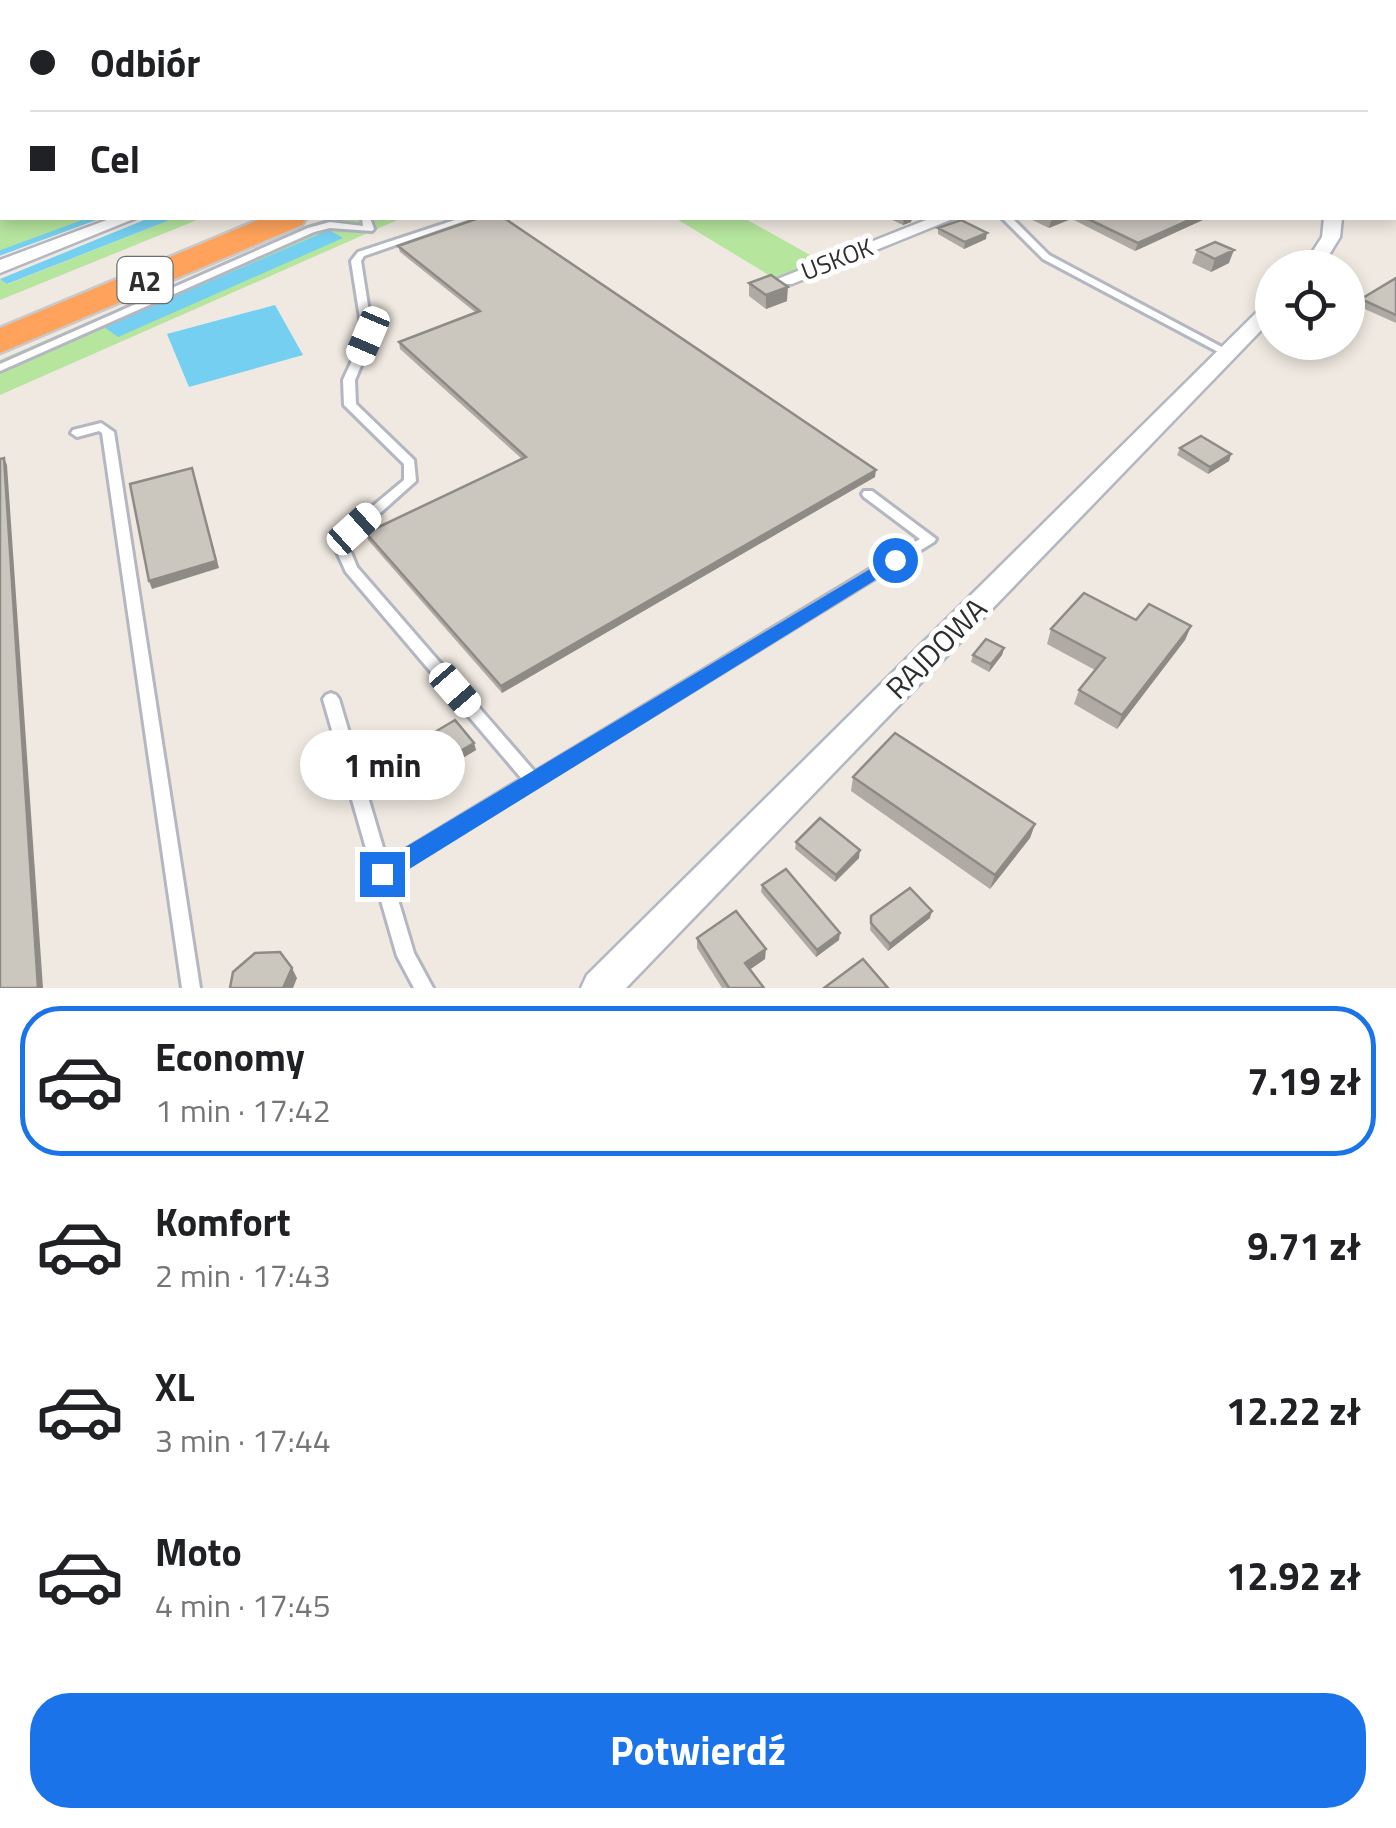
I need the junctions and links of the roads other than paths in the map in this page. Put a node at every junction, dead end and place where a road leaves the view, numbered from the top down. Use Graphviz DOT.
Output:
graph roads {
  1 [pos="122,220"];
  2 [pos="230,220"];
  3 [pos="285,220"];
  4 [pos="367,220"];
  5 [pos="462,220"];
  6 [pos="941,220"];
  7 [pos="1008,220"];
  8 [pos="1333,220"];
  9 [pos="1323,250"];
  10 [pos="0,267"];
  11 [pos="784,280"];
  12 [pos="0,316"];
  13 [pos="1255,326"];
  14 [pos="0,342"];
  15 [pos="1228,354"];
  16 [pos="0,368"];
  17 [pos="77,433"];
  18 [pos="868,494"];
  19 [pos="332,699"];
  20 [pos="532,781"];
  21 [pos="382,874"];
  22 [pos="191,988"];
  23 [pos="424,988"];
  24 [pos="600,988"];
  1 -- 10 [label="street"];
  2 -- 12 [label="highway"];
  3 -- 14 [label="highway, A2"];
  4 -- 16 [label="lane"];
  5 -- 20 [label="lane"];
  6 -- 11 [label="street, USKOK"];
  7 -- 15 [label="lane"];
  8 -- 9 [label="street"];
  13 -- 15 [label="street, RAJDOWA"];
  15 -- 24 [label="street, RAJDOWA"];
  17 -- 22 [label="lane"];
  18 -- 20 [label="lane"];
  19 -- 21 [label="lane"];
  20 -- 21 [label="lane"];
  21 -- 23 [label="lane"];
}
